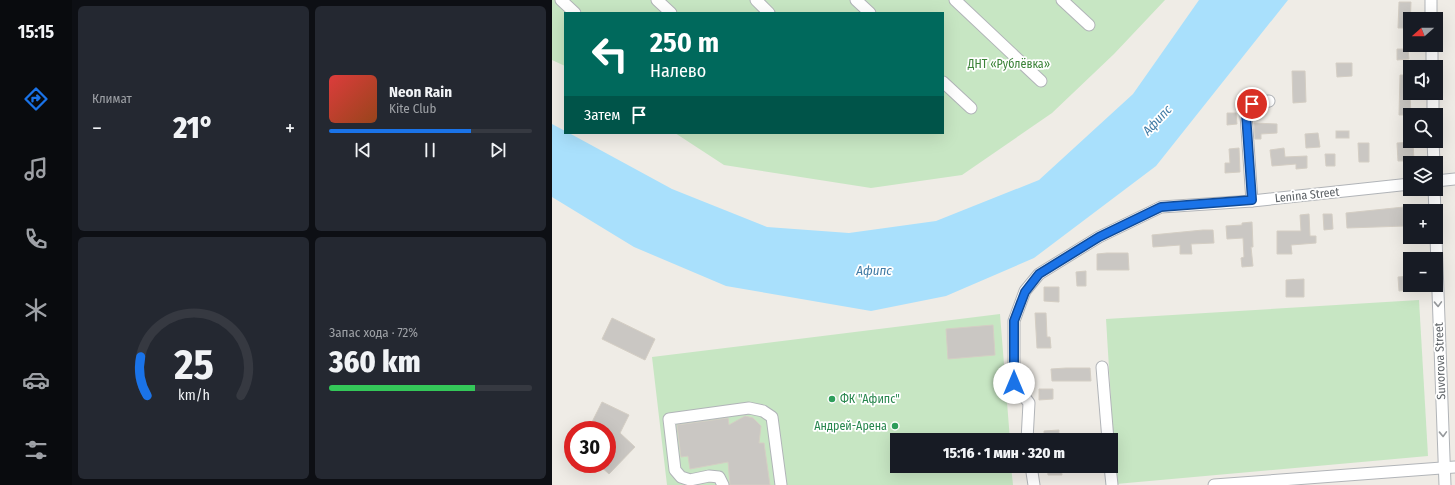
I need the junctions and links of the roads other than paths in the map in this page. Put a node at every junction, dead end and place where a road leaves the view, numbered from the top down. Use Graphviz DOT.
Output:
graph roads {
  1 [pos="561,0"];
  2 [pos="657,0"];
  3 [pos="756,0"];
  4 [pos="856,0"];
  5 [pos="955,0"];
  6 [pos="1062,0"];
  7 [pos="1431,0"];
  8 [pos="574,12"];
  9 [pos="670,12"];
  10 [pos="768,12"];
  11 [pos="869,12"];
  12 [pos="1431,12"];
  13 [pos="1089,25"];
  14 [pos="1041,81"];
  15 [pos="944,83"];
  16 [pos="1269,101"];
  17 [pos="971,108"];
  18 [pos="1455,179"];
  19 [pos="1443,180"];
  20 [pos="1403,185"];
  21 [pos="1252,200"];
  22 [pos="1436,244"];
  23 [pos="1102,367"];
  24 [pos="1027,433"];
  25 [pos="1107,433"];
  26 [pos="1449,467"];
  27 [pos="1032,473"];
  28 [pos="1111,473"];
  29 [pos="1252,484"];
  30 [pos="723,485"];
  31 [pos="781,485"];
  32 [pos="1034,485"];
  33 [pos="1112,485"];
  34 [pos="1214,485"];
  35 [pos="1445,485"];
  1 -- 8 [label="street"];
  2 -- 9 [label="street"];
  3 -- 10 [label="street"];
  4 -- 11 [label="street"];
  5 -- 14 [label="street"];
  6 -- 13 [label="street"];
  7 -- 12 [label="street"];
  15 -- 17 [label="street"];
  16 -- 21 [label="street"];
  18 -- 19 [label="street"];
  20 -- 21 [label="street, Lenina Street"];
  21 -- 24 [label="street, Lenina Street"];
  22 -- 26 [label="street, Suvorova Street, one-way"];
  23 -- 25 [label="street"];
  26 -- 29 [label="street"];
  26 -- 35 [label="street, Suvorova Street"];
  27 -- 32 [label="street"];
  28 -- 33 [label="street"];
  29 -- 34 [label="street"];
  30 -- 31 [label="street"];
}
